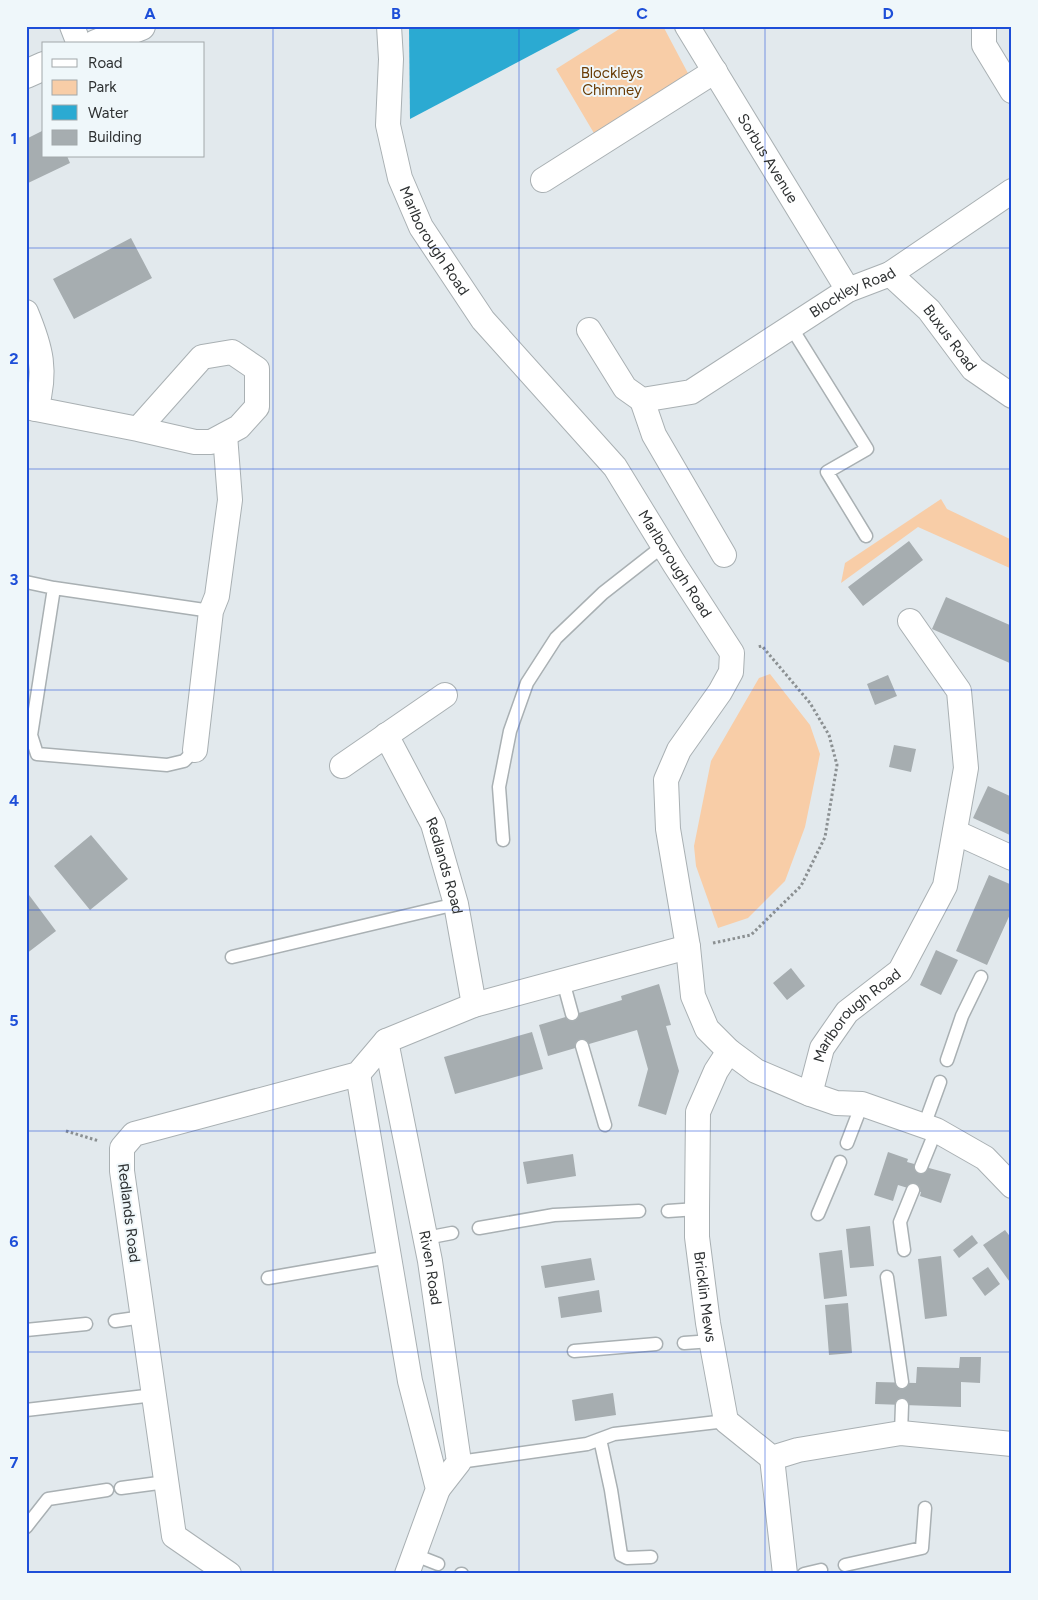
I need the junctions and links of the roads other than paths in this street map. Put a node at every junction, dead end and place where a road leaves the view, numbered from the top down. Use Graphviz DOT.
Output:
graph roads {
  1 [pos="72,26"];
  2 [pos="141,26"];
  3 [pos="388,26"];
  4 [pos="688,26"];
  5 [pos="984,26"];
  6 [pos="78,42"];
  7 [pos="101,42"];
  8 [pos="42,67"];
  9 [pos="715,71"];
  10 [pos="26,74"];
  11 [pos="1012,91"];
  12 [pos="543,180"];
  13 [pos="1012,191"];
  14 [pos="890,274"];
  15 [pos="848,290"];
  16 [pos="26,312"];
  17 [pos="791,327"];
  18 [pos="589,330"];
  19 [pos="1012,396"];
  20 [pos="642,400"];
  21 [pos="31,408"];
  22 [pos="138,429"];
  23 [pos="226,435"];
  24 [pos="866,536"];
  25 [pos="663,546"];
  26 [pos="724,555"];
  27 [pos="26,582"];
  28 [pos="54,588"];
  29 [pos="211,611"];
  30 [pos="910,621"];
  31 [pos="445,695"];
  32 [pos="386,735"];
  33 [pos="195,750"];
  34 [pos="342,766"];
  35 [pos="955,832"];
  36 [pos="503,840"];
  37 [pos="1012,858"];
  38 [pos="456,904"];
  39 [pos="688,948"];
  40 [pos="232,958"];
  41 [pos="981,977"];
  42 [pos="563,981"];
  43 [pos="474,1005"];
  44 [pos="572,1014"];
  45 [pos="386,1041"];
  46 [pos="582,1046"];
  47 [pos="729,1051"];
  48 [pos="947,1060"];
  49 [pos="358,1074"];
  50 [pos="940,1082"];
  51 [pos="810,1094"];
  52 [pos="862,1104"];
  53 [pos="605,1125"];
  54 [pos="930,1128"];
  55 [pos="847,1143"];
  56 [pos="840,1162"];
  57 [pos="921,1167"];
  58 [pos="1011,1184"];
  59 [pos="913,1190"];
  60 [pos="697,1209"];
  61 [pos="668,1210"];
  62 [pos="639,1212"];
  63 [pos="818,1214"];
  64 [pos="479,1228"];
  65 [pos="452,1233"];
  66 [pos="426,1238"];
  67 [pos="904,1250"];
  68 [pos="389,1257"];
  69 [pos="887,1277"];
  70 [pos="268,1278"];
  71 [pos="143,1317"];
  72 [pos="115,1320"];
  73 [pos="86,1324"];
  74 [pos="26,1330"];
  75 [pos="712,1341"];
  76 [pos="684,1342"];
  77 [pos="656,1344"];
  78 [pos="574,1350"];
  79 [pos="902,1382"];
  80 [pos="154,1395"];
  81 [pos="902,1405"];
  82 [pos="26,1410"];
  83 [pos="726,1421"];
  84 [pos="901,1433"];
  85 [pos="600,1439"];
  86 [pos="1012,1444"];
  87 [pos="772,1458"];
  88 [pos="459,1462"];
  89 [pos="166,1482"];
  90 [pos="121,1488"];
  91 [pos="438,1489"];
  92 [pos="107,1490"];
  93 [pos="925,1508"];
  94 [pos="26,1527"];
  95 [pos="651,1558"];
  96 [pos="411,1564"];
  97 [pos="438,1564"];
  98 [pos="845,1564"];
  99 [pos="822,1570"];
  100 [pos="229,1574"];
  101 [pos="785,1574"];
  102 [pos="804,1574"];
  1 -- 6 [label="street"];
  2 -- 7 [label="street"];
  3 -- 25 [label="street, Marlborough Road"];
  4 -- 9 [label="street, Sorbus Avenue"];
  5 -- 11 [label="street"];
  8 -- 10 [label="street"];
  9 -- 12 [label="street"];
  9 -- 15 [label="street, Sorbus Avenue"];
  13 -- 14 [label="street, Blockley Road"];
  14 -- 15 [label="street, Blockley Road"];
  14 -- 19 [label="street, Buxus Road"];
  15 -- 17 [label="street, Blockley Road"];
  16 -- 21 [label="street"];
  17 -- 20 [label="street, Blockley Road"];
  17 -- 24 [label="lane"];
  18 -- 20 [label="street"];
  20 -- 26 [label="street"];
  21 -- 22 [label="street"];
  22 -- 23 [label="street"];
  22 -- 23 [label="street"];
  23 -- 29 [label="street"];
  25 -- 36 [label="lane"];
  25 -- 39 [label="street, Marlborough Road"];
  27 -- 28 [label="lane"];
  28 -- 29 [label="lane"];
  28 -- 33 [label="lane"];
  29 -- 33 [label="street"];
  30 -- 35 [label="street, Marlborough Road"];
  31 -- 32 [label="street"];
  32 -- 34 [label="street"];
  32 -- 38 [label="street, Redlands Road"];
  35 -- 37 [label="street"];
  35 -- 51 [label="street, Marlborough Road"];
  38 -- 40 [label="lane"];
  38 -- 43 [label="street, Redlands Road"];
  39 -- 42 [label="street"];
  39 -- 47 [label="street"];
  41 -- 48 [label="lane"];
  42 -- 43 [label="street"];
  42 -- 44 [label="lane"];
  43 -- 45 [label="street"];
  45 -- 49 [label="street"];
  45 -- 66 [label="street, Riven Road"];
  46 -- 53 [label="lane"];
  47 -- 51 [label="street"];
  47 -- 60 [label="street, Bricklin Mews"];
  49 -- 68 [label="street"];
  49 -- 71 [label="street, Redlands Road"];
  50 -- 54 [label="lane"];
  51 -- 52 [label="street"];
  52 -- 54 [label="street"];
  52 -- 55 [label="lane"];
  54 -- 57 [label="lane"];
  54 -- 58 [label="street"];
  56 -- 63 [label="lane"];
  59 -- 67 [label="lane"];
  60 -- 61 [label="lane"];
  60 -- 75 [label="street, Bricklin Mews"];
  62 -- 64 [label="lane"];
  65 -- 66 [label="lane"];
  66 -- 88 [label="street, Riven Road"];
  68 -- 70 [label="lane"];
  68 -- 91 [label="street"];
  69 -- 79 [label="lane"];
  71 -- 72 [label="lane"];
  71 -- 80 [label="street, Redlands Road"];
  73 -- 74 [label="lane"];
  75 -- 76 [label="lane"];
  75 -- 83 [label="street, Bricklin Mews"];
  77 -- 78 [label="lane"];
  80 -- 82 [label="lane"];
  80 -- 89 [label="street, Redlands Road"];
  81 -- 84 [label="lane"];
  83 -- 85 [label="lane"];
  83 -- 87 [label="street"];
  84 -- 86 [label="street"];
  84 -- 87 [label="street"];
  85 -- 88 [label="lane"];
  85 -- 95 [label="lane"];
  87 -- 101 [label="street"];
  88 -- 91 [label="street"];
  89 -- 90 [label="lane"];
  89 -- 100 [label="street, Redlands Road"];
  91 -- 96 [label="street"];
  92 -- 94 [label="lane"];
  93 -- 98 [label="lane"];
  96 -- 97 [label="lane"];
  99 -- 102 [label="lane"];
}
